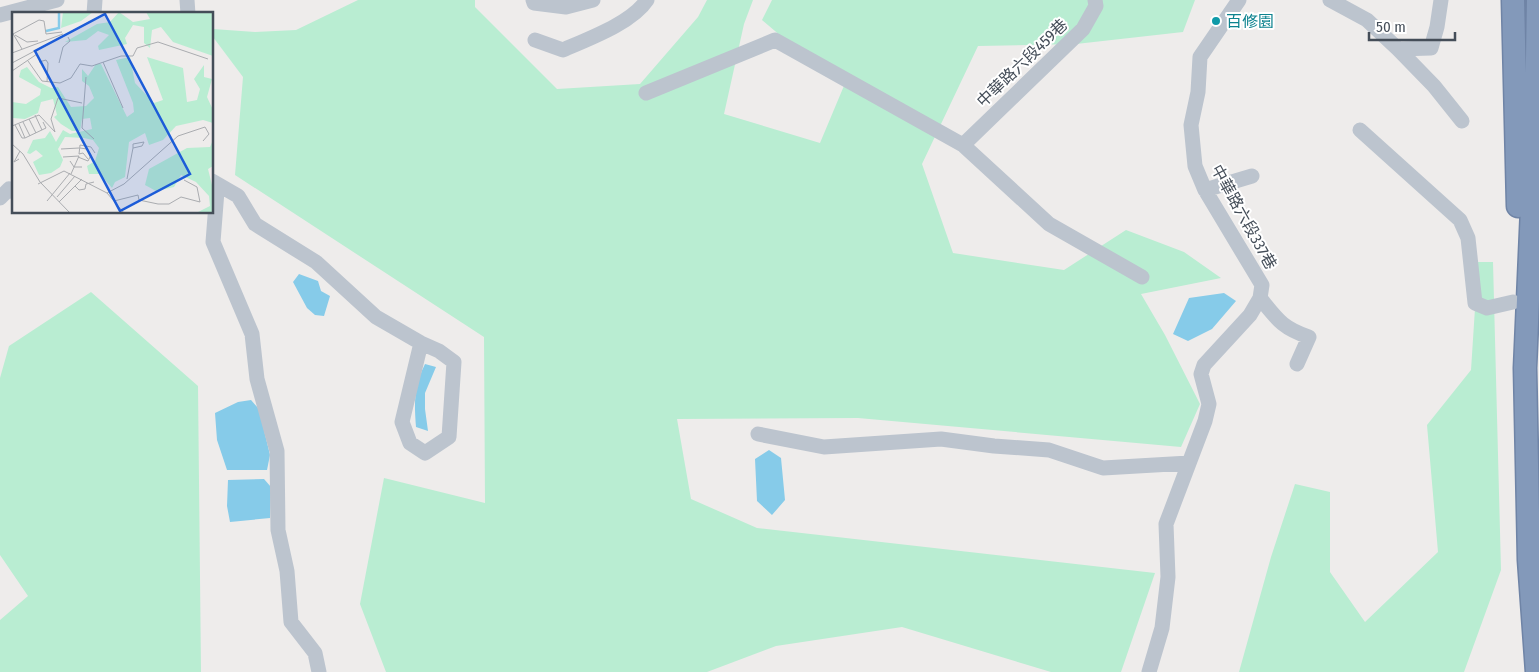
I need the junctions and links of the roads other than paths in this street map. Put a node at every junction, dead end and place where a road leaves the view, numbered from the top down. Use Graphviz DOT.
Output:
graph roads {
  1 [pos="57,0"];
  2 [pos="532,0"];
  3 [pos="593,0"];
  4 [pos="647,0"];
  5 [pos="1095,0"];
  6 [pos="1239,0"];
  7 [pos="1330,0"];
  8 [pos="1441,0"];
  9 [pos="1513,0"];
  10 [pos="1538,0"];
  11 [pos="0,15"];
  12 [pos="535,40"];
  13 [pos="1398,49"];
  14 [pos="646,93"];
  15 [pos="1462,121"];
  16 [pos="1360,130"];
  17 [pos="963,145"];
  18 [pos="1252,176"];
  19 [pos="214,183"];
  20 [pos="214,186"];
  21 [pos="1205,190"];
  22 [pos="12,191"];
  23 [pos="0,198"];
  24 [pos="1142,277"];
  25 [pos="1520,296"];
  26 [pos="1260,298"];
  27 [pos="420,343"];
  28 [pos="1297,364"];
  29 [pos="758,434"];
  30 [pos="1189,463"];
  31 [pos="319,672"];
  32 [pos="1150,672"];
  33 [pos="1537,672"];
  1 -- 11 [label="street"];
  2 -- 3 [label="street"];
  4 -- 12 [label="street"];
  5 -- 17 [label="street, 中華路六段459巷"];
  6 -- 21 [label="street, 中華路六段337巷"];
  7 -- 13 [label="street"];
  8 -- 13 [label="street"];
  9 -- 25 [label="highway"];
  10 -- 25 [label="highway"];
  13 -- 15 [label="street"];
  14 -- 17 [label="street"];
  16 -- 25 [label="street"];
  17 -- 24 [label="street"];
  18 -- 21 [label="street"];
  19 -- 27 [label="street"];
  20 -- 31 [label="street"];
  21 -- 26 [label="street, 中華路六段337巷"];
  22 -- 23 [label="street"];
  25 -- 33 [label="highway"];
  26 -- 28 [label="street"];
  26 -- 30 [label="street"];
  27 -- 27 [label="street"];
  29 -- 30 [label="street"];
  30 -- 32 [label="street"];
}
